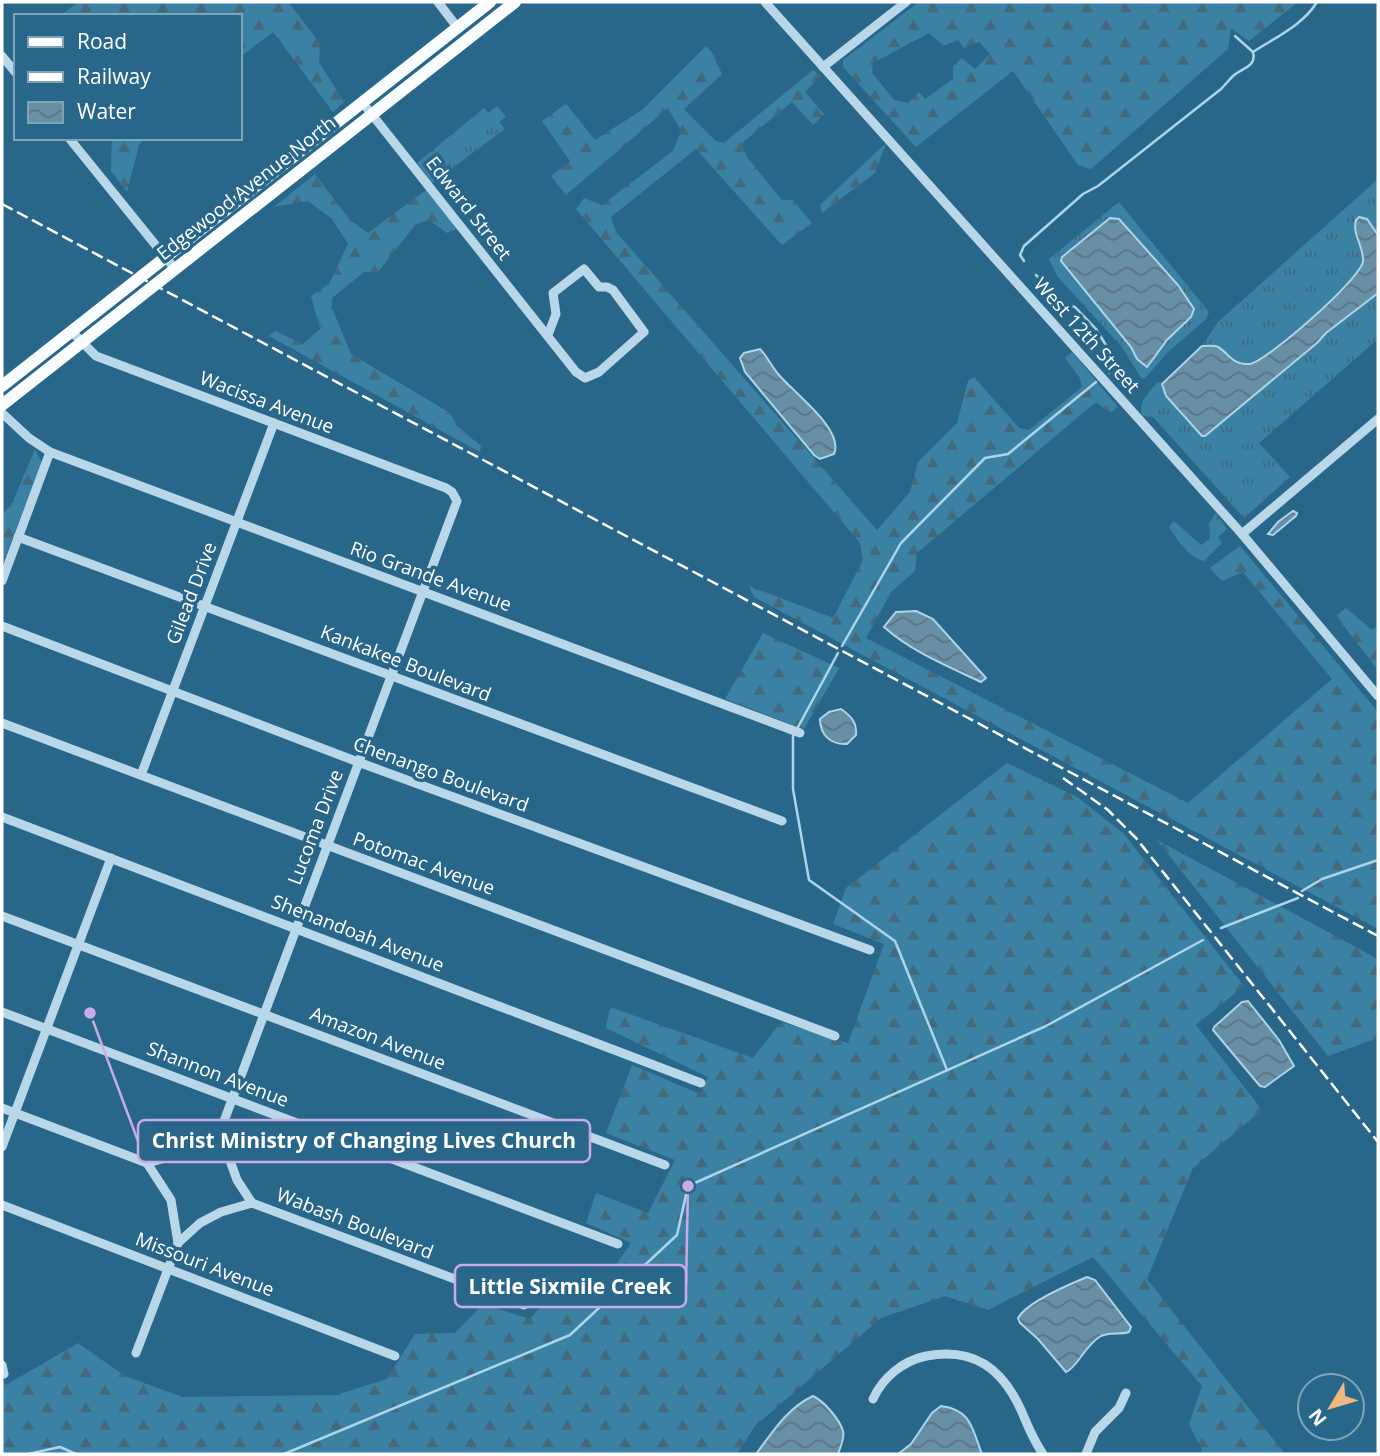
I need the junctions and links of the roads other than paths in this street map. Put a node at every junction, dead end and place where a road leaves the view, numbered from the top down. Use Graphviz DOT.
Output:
graph roads {
  1 [pos="438,2"];
  2 [pos="489,2"];
  3 [pos="515,2"];
  4 [pos="765,2"];
  5 [pos="906,2"];
  6 [pos="457,27"];
  7 [pos="2,56"];
  8 [pos="823,67"];
  9 [pos="14,71"];
  10 [pos="362,102"];
  11 [pos="372,114"];
  12 [pos="71,140"];
  13 [pos="166,257"];
  14 [pos="175,269"];
  15 [pos="71,331"];
  16 [pos="548,335"];
  17 [pos="81,343"];
  18 [pos="2,386"];
  19 [pos="2,405"];
  20 [pos="2,413"];
  21 [pos="1378,419"];
  22 [pos="274,423"];
  23 [pos="50,452"];
  24 [pos="456,497"];
  25 [pos="237,522"];
  26 [pos="1242,534"];
  27 [pos="18,537"];
  28 [pos="2,580"];
  29 [pos="425,592"];
  30 [pos="204,606"];
  31 [pos="2,626"];
  32 [pos="391,677"];
  33 [pos="173,691"];
  34 [pos="1378,696"];
  35 [pos="2,723"];
  36 [pos="800,733"];
  37 [pos="358,762"];
  38 [pos="141,775"];
  39 [pos="2,817"];
  40 [pos="782,821"];
  41 [pos="327,845"];
  42 [pos="111,858"];
  43 [pos="2,916"];
  44 [pos="295,928"];
  45 [pos="79,943"];
  46 [pos="870,950"];
  47 [pos="2,1012"];
  48 [pos="264,1014"];
  49 [pos="46,1027"];
  50 [pos="835,1035"];
  51 [pos="701,1083"];
  52 [pos="232,1099"];
  53 [pos="2,1108"];
  54 [pos="15,1113"];
  55 [pos="219,1130"];
  56 [pos="2,1147"];
  57 [pos="147,1163"];
  58 [pos="665,1165"];
  59 [pos="252,1203"];
  60 [pos="2,1205"];
  61 [pos="178,1243"];
  62 [pos="618,1244"];
  63 [pos="168,1268"];
  64 [pos="524,1305"];
  65 [pos="136,1353"];
  66 [pos="396,1356"];
  67 [pos="1126,1393"];
  68 [pos="873,1399"];
  69 [pos="1043,1454"];
  70 [pos="1086,1454"];
  1 -- 6 [label="street"];
  2 -- 6 [label="main road, Edgewood Avenue North"];
  3 -- 11 [label="main road, Edgewood Avenue North"];
  4 -- 8 [label="street, West 12th Street"];
  5 -- 8 [label="street"];
  6 -- 10 [label="main road, Edgewood Avenue North"];
  7 -- 9 [label="street"];
  8 -- 26 [label="street, West 12th Street"];
  10 -- 11 [label="street, Edward Street"];
  10 -- 13 [label="main road, Edgewood Avenue North"];
  11 -- 14 [label="main road, Edgewood Avenue North"];
  11 -- 16 [label="street, Edward Street"];
  12 -- 13 [label="street"];
  13 -- 14 [label="street"];
  13 -- 15 [label="main road, Edgewood Avenue North"];
  14 -- 17 [label="main road, Edgewood Avenue North"];
  15 -- 17 [label="street, Wacissa Avenue"];
  15 -- 18 [label="main road, Edgewood Avenue North"];
  16 -- 16 [label="street, Edward Street"];
  17 -- 19 [label="main road, Edgewood Avenue North"];
  17 -- 22 [label="street, Wacissa Avenue"];
  20 -- 23 [label="street, Rio Grande Avenue"];
  21 -- 26 [label="street"];
  22 -- 24 [label="street, Wacissa Avenue"];
  22 -- 25 [label="street, Gilead Drive"];
  23 -- 25 [label="street, Rio Grande Avenue"];
  23 -- 27 [label="street"];
  24 -- 29 [label="street, Lucoma Drive"];
  25 -- 29 [label="street, Rio Grande Avenue"];
  25 -- 30 [label="street, Gilead Drive"];
  26 -- 34 [label="street, West 12th Street"];
  27 -- 28 [label="street"];
  27 -- 30 [label="street, Kankakee Boulevard"];
  29 -- 32 [label="street, Lucoma Drive"];
  29 -- 36 [label="street, Rio Grande Avenue"];
  30 -- 32 [label="street, Kankakee Boulevard"];
  30 -- 33 [label="street, Gilead Drive"];
  31 -- 33 [label="street, Chenango Boulevard"];
  32 -- 37 [label="street, Lucoma Drive"];
  32 -- 40 [label="street, Kankakee Boulevard"];
  33 -- 37 [label="street, Chenango Boulevard"];
  33 -- 38 [label="street, Gilead Drive"];
  35 -- 38 [label="street, Potomac Avenue"];
  37 -- 41 [label="street, Lucoma Drive"];
  37 -- 46 [label="street, Chenango Boulevard"];
  38 -- 41 [label="street, Potomac Avenue"];
  39 -- 42 [label="street, Shenandoah Avenue"];
  41 -- 44 [label="street, Lucoma Drive"];
  41 -- 50 [label="street, Potomac Avenue"];
  42 -- 44 [label="street, Shenandoah Avenue"];
  42 -- 45 [label="street"];
  43 -- 45 [label="street, Amazon Avenue"];
  44 -- 48 [label="street, Lucoma Drive"];
  44 -- 51 [label="street, Shenandoah Avenue"];
  45 -- 48 [label="street, Amazon Avenue"];
  45 -- 49 [label="street"];
  47 -- 49 [label="street, Shannon Avenue"];
  48 -- 52 [label="street, Lucoma Drive"];
  48 -- 58 [label="street, Amazon Avenue"];
  49 -- 52 [label="street, Shannon Avenue"];
  49 -- 54 [label="street"];
  52 -- 55 [label="street, Lucoma Drive"];
  52 -- 62 [label="street, Shannon Avenue"];
  53 -- 54 [label="street"];
  54 -- 56 [label="street"];
  54 -- 57 [label="street"];
  55 -- 57 [label="street"];
  55 -- 59 [label="street"];
  57 -- 61 [label="street"];
  59 -- 61 [label="street"];
  59 -- 64 [label="street, Wabash Boulevard"];
  60 -- 63 [label="street, Missouri Avenue"];
  61 -- 63 [label="street"];
  63 -- 65 [label="street"];
  63 -- 66 [label="street, Missouri Avenue"];
  67 -- 70 [label="street"];
  68 -- 69 [label="street"];
}
